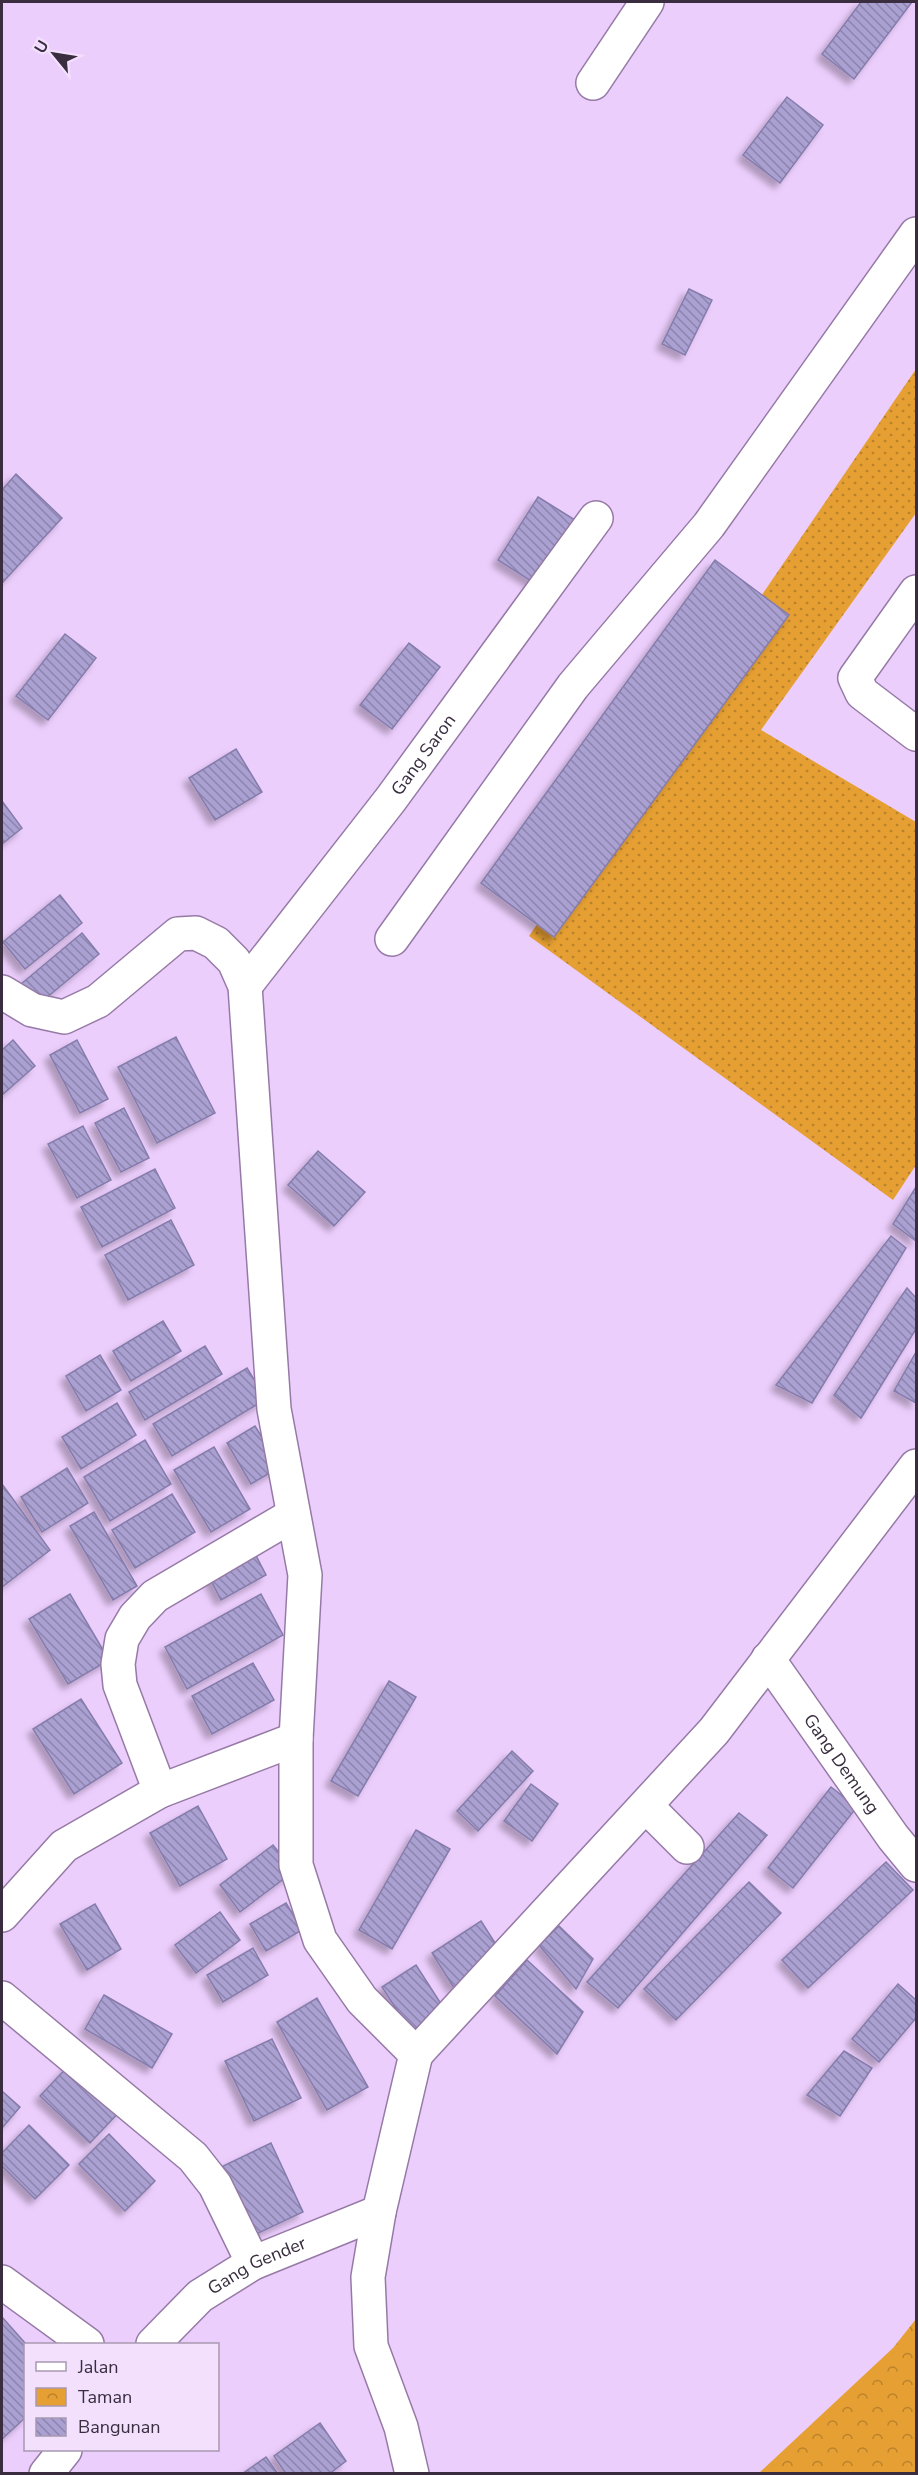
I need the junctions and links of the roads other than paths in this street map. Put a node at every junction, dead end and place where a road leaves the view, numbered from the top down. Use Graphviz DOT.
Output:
graph roads {
  1 [pos="647,2"];
  2 [pos="593,83"];
  3 [pos="916,234"];
  4 [pos="596,518"];
  5 [pos="916,592"];
  6 [pos="916,734"];
  7 [pos="392,939"];
  8 [pos="245,986"];
  9 [pos="2,992"];
  10 [pos="916,1466"];
  11 [pos="293,1515"];
  12 [pos="768,1659"];
  13 [pos="297,1739"];
  14 [pos="160,1791"];
  15 [pos="646,1806"];
  16 [pos="687,1847"];
  17 [pos="916,1865"];
  18 [pos="2,1915"];
  19 [pos="2,1998"];
  20 [pos="416,2054"];
  21 [pos="380,2212"];
  22 [pos="253,2263"];
  23 [pos="2,2282"];
  24 [pos="86,2343"];
  25 [pos="154,2343"];
  26 [pos="64,2451"];
  27 [pos="46,2474"];
  28 [pos="412,2474"];
  1 -- 2 [label="street"];
  3 -- 7 [label="street"];
  4 -- 8 [label="street, Gang Saron"];
  5 -- 6 [label="street"];
  8 -- 9 [label="street"];
  8 -- 11 [label="street"];
  10 -- 12 [label="street"];
  11 -- 13 [label="street"];
  11 -- 14 [label="street"];
  12 -- 15 [label="street"];
  12 -- 17 [label="street, Gang Demung"];
  13 -- 14 [label="street"];
  13 -- 20 [label="street"];
  14 -- 18 [label="street"];
  15 -- 16 [label="street"];
  15 -- 20 [label="street"];
  19 -- 22 [label="street"];
  20 -- 21 [label="street"];
  21 -- 22 [label="street, Gang Gender"];
  21 -- 28 [label="street"];
  22 -- 25 [label="street, Gang Gender"];
  23 -- 24 [label="street"];
  26 -- 27 [label="street"];
}
